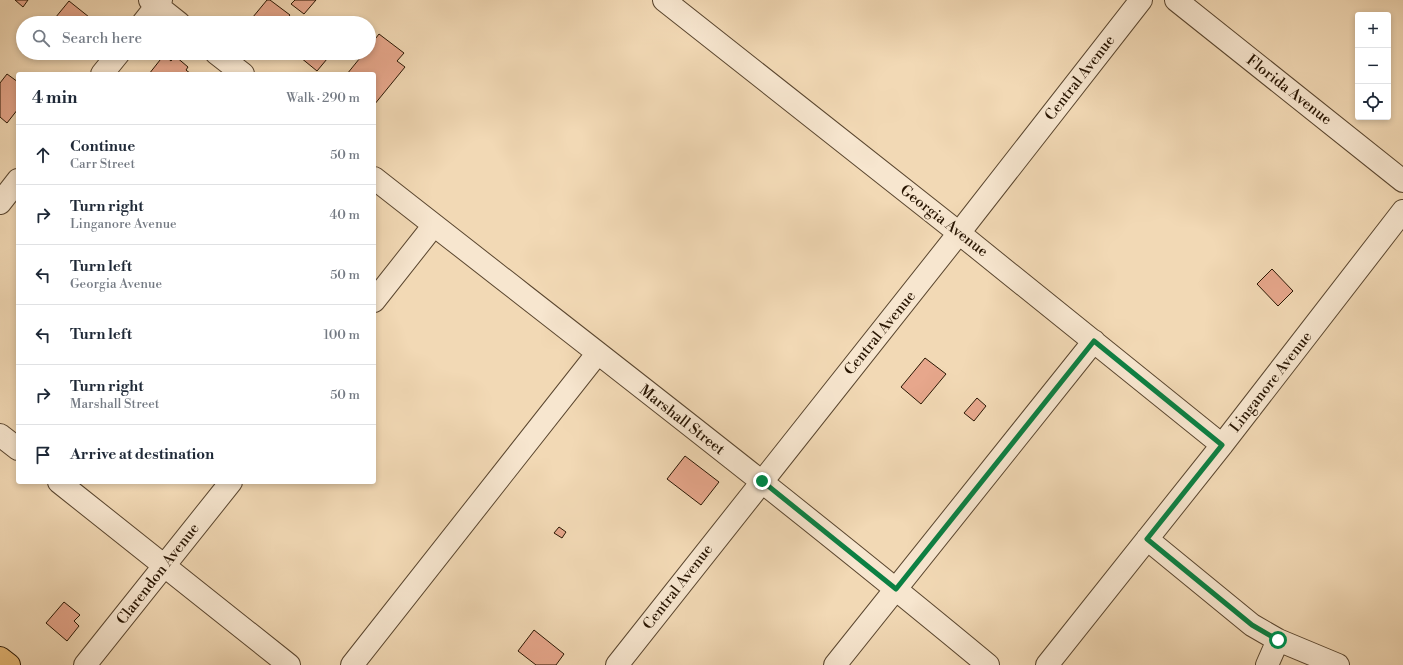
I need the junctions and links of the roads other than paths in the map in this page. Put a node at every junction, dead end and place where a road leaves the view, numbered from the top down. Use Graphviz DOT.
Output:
graph roads {
  1 [pos="664,0"];
  2 [pos="1141,0"];
  3 [pos="1176,0"];
  4 [pos="156,2"];
  5 [pos="147,16"];
  6 [pos="171,16"];
  7 [pos="113,60"];
  8 [pos="225,60"];
  9 [pos="104,72"];
  10 [pos="240,72"];
  11 [pos="376,180"];
  12 [pos="1403,180"];
  13 [pos="16,183"];
  14 [pos="0,203"];
  15 [pos="1403,211"];
  16 [pos="434,225"];
  17 [pos="959,233"];
  18 [pos="376,298"];
  19 [pos="1094,341"];
  20 [pos="597,354"];
  21 [pos="0,435"];
  22 [pos="1222,445"];
  23 [pos="16,447"];
  24 [pos="762,481"];
  25 [pos="61,484"];
  26 [pos="228,484"];
  27 [pos="1147,539"];
  28 [pos="164,566"];
  29 [pos="896,589"];
  30 [pos="1278,640"];
  31 [pos="0,658"];
  32 [pos="9,665"];
  33 [pos="85,665"];
  34 [pos="289,665"];
  35 [pos="352,665"];
  36 [pos="617,665"];
  37 [pos="836,665"];
  38 [pos="988,665"];
  39 [pos="1047,665"];
  40 [pos="1267,665"];
  41 [pos="1338,665"];
  1 -- 17 [label="street, Georgia Avenue"];
  2 -- 17 [label="street, Central Avenue"];
  3 -- 12 [label="street, Florida Avenue"];
  4 -- 5 [label="street"];
  4 -- 6 [label="street"];
  7 -- 9 [label="street"];
  8 -- 10 [label="street"];
  11 -- 16 [label="street, Marshall Street"];
  13 -- 14 [label="street"];
  15 -- 22 [label="street, Linganore Avenue"];
  16 -- 18 [label="street"];
  16 -- 20 [label="street, Marshall Street"];
  17 -- 19 [label="street, Georgia Avenue"];
  17 -- 24 [label="street, Central Avenue"];
  19 -- 22 [label="street, Georgia Avenue"];
  19 -- 29 [label="street"];
  20 -- 24 [label="street, Marshall Street"];
  20 -- 35 [label="street"];
  21 -- 23 [label="street"];
  22 -- 27 [label="street, Linganore Avenue"];
  24 -- 29 [label="street, Marshall Street"];
  24 -- 36 [label="street, Central Avenue"];
  25 -- 28 [label="street"];
  26 -- 28 [label="street, Clarendon Avenue"];
  27 -- 30 [label="street"];
  27 -- 39 [label="street, Linganore Avenue"];
  28 -- 33 [label="street, Clarendon Avenue"];
  28 -- 34 [label="street"];
  29 -- 37 [label="street"];
  29 -- 38 [label="street, Marshall Street"];
  30 -- 40 [label="street"];
  30 -- 41 [label="street"];
  31 -- 32 [label="main road"];
}
